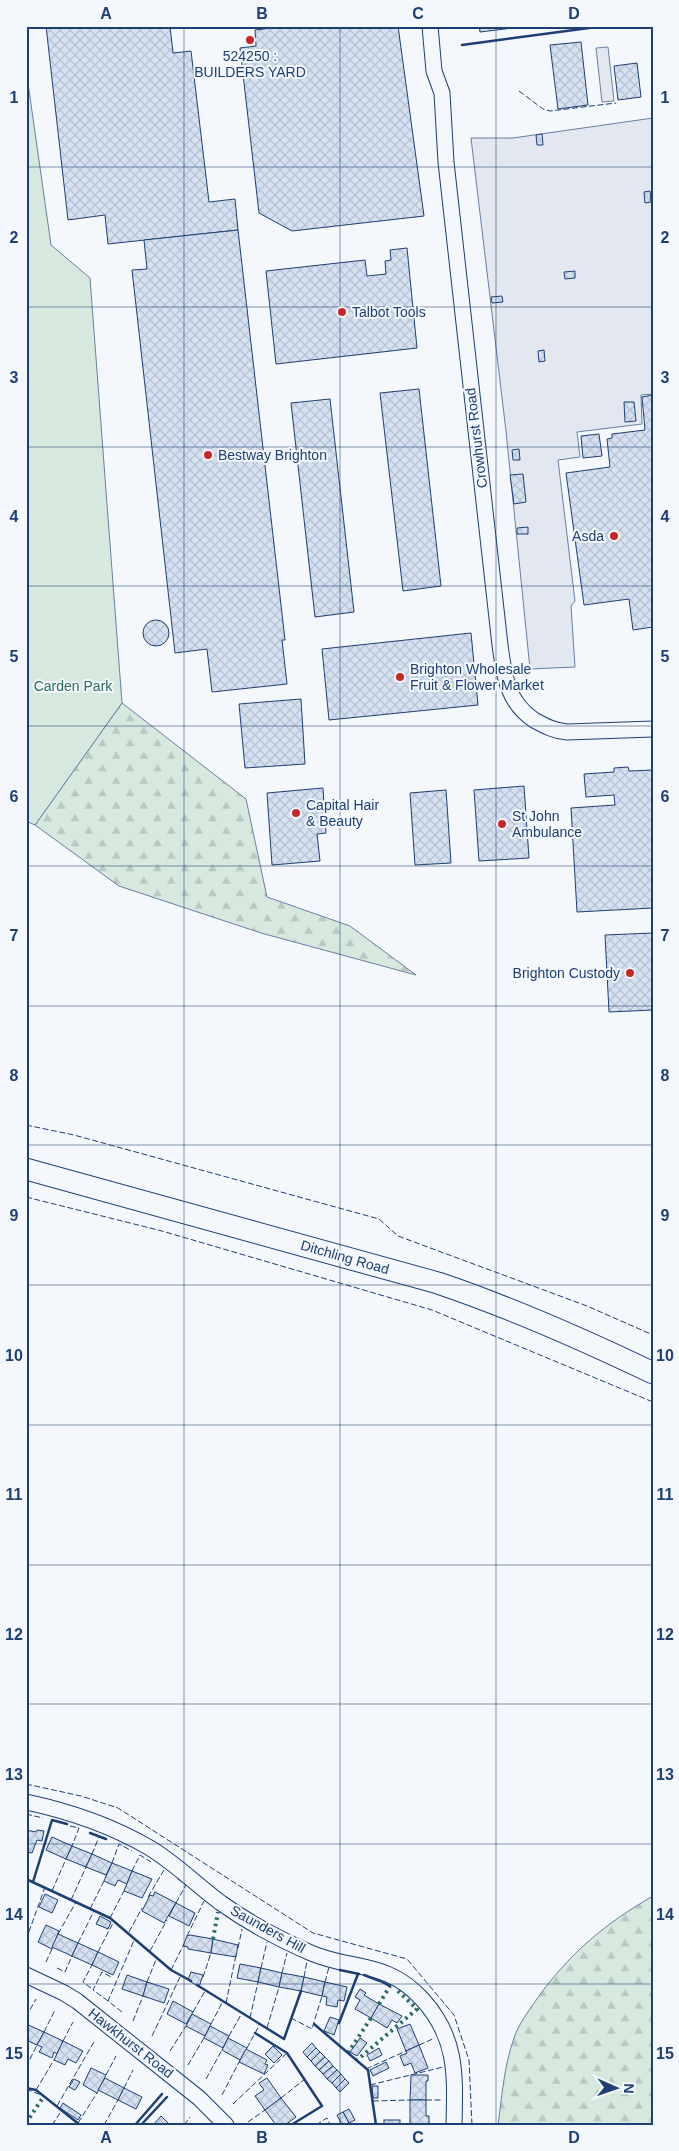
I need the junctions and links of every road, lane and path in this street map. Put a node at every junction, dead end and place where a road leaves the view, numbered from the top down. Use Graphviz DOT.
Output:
graph roads {
  1 [pos="430,26"];
  2 [pos="653,729"];
  3 [pos="26,1169"];
  4 [pos="653,1373"];
  5 [pos="26,1802"];
  6 [pos="26,1975"];
  7 [pos="226,2125"];
  8 [pos="454,2125"];
  1 -- 2 [label="street, Crowhurst Road"];
  3 -- 4 [label="street, Ditchling Road"];
  5 -- 8 [label="street, Saunders Hill"];
  6 -- 7 [label="street, Hawkhurst Road"];
}
